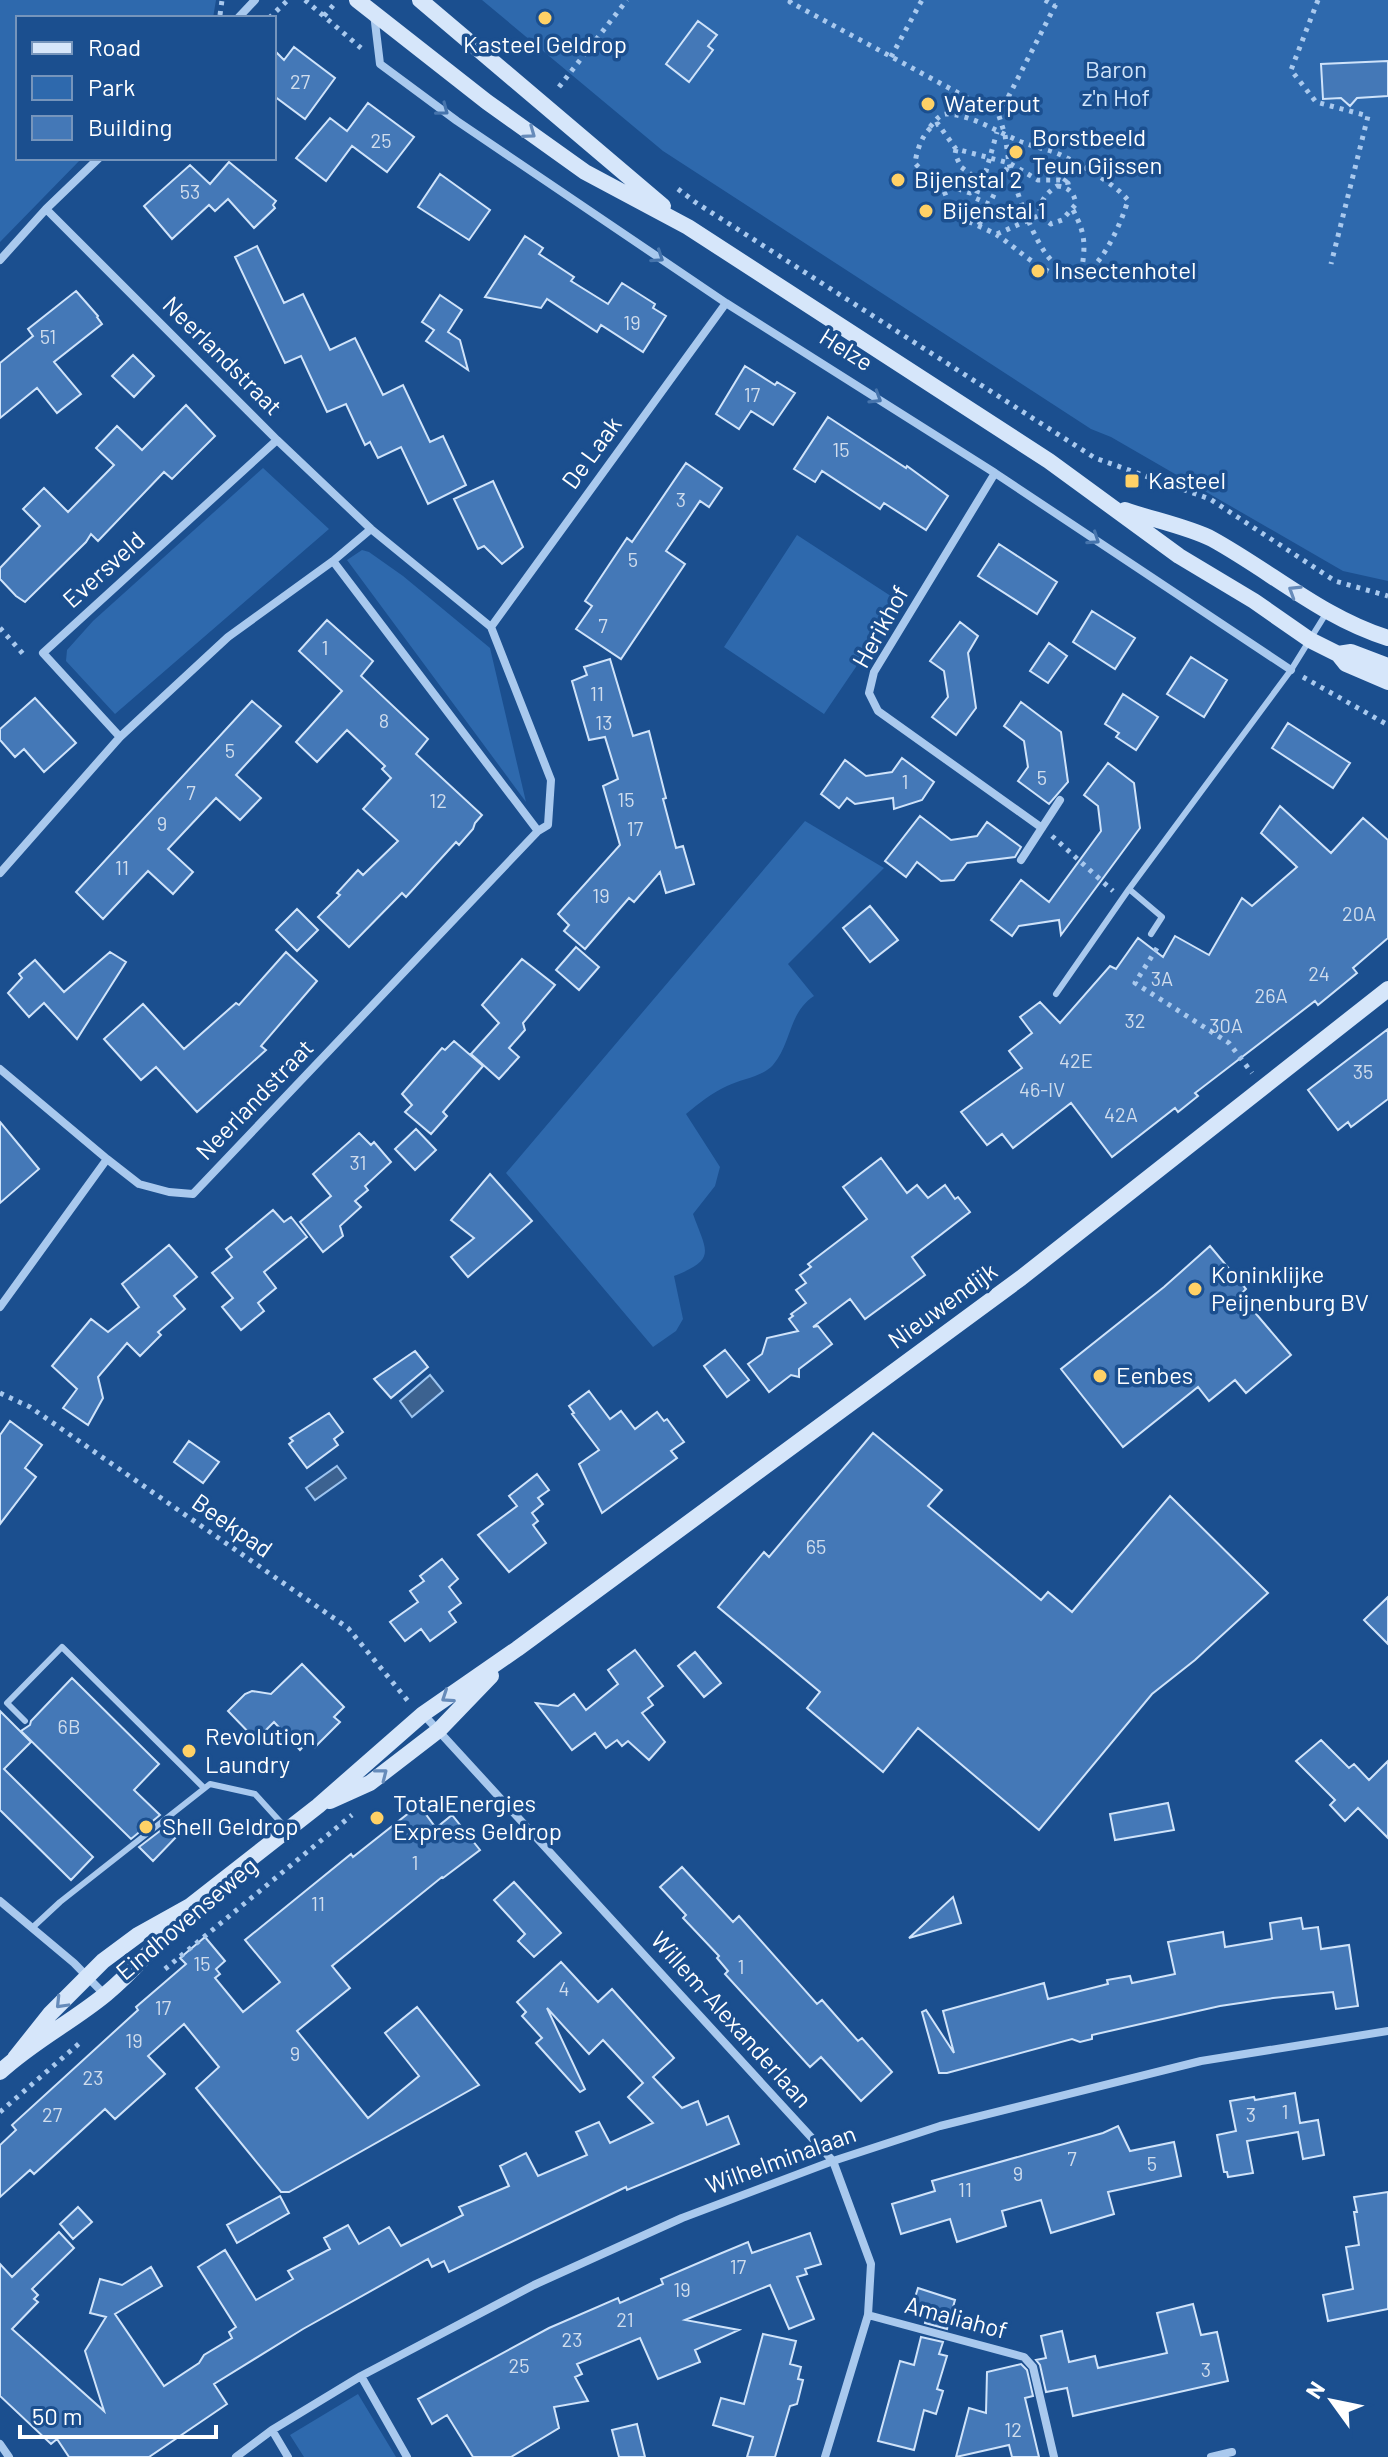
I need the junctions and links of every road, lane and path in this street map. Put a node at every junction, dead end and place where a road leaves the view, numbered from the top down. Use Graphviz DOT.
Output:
graph roads {
  1 [pos="255,0"];
  2 [pos="288,0"];
  3 [pos="305,0"];
  4 [pos="338,0"];
  5 [pos="357,0"];
  6 [pos="420,0"];
  7 [pos="627,0"];
  8 [pos="791,0"];
  9 [pos="922,0"];
  10 [pos="1045,0"];
  11 [pos="1318,0"];
  12 [pos="1057,3"];
  13 [pos="374,13"];
  14 [pos="240,16"];
  15 [pos="271,16"];
  16 [pos="324,16"];
  17 [pos="891,57"];
  18 [pos="380,64"];
  19 [pos="570,97"];
  20 [pos="999,115"];
  21 [pos="930,127"];
  22 [pos="997,132"];
  23 [pos="1005,135"];
  24 [pos="956,149"];
  25 [pos="988,157"];
  26 [pos="97,160"];
  27 [pos="1009,163"];
  28 [pos="1077,165"];
  29 [pos="931,177"];
  30 [pos="982,182"];
  31 [pos="1064,182"];
  32 [pos="671,184"];
  33 [pos="997,185"];
  34 [pos="1069,189"];
  35 [pos="976,191"];
  36 [pos="989,204"];
  37 [pos="46,209"];
  38 [pos="1073,210"];
  39 [pos="1040,215"];
  40 [pos="1030,222"];
  41 [pos="979,225"];
  42 [pos="688,227"];
  43 [pos="997,234"];
  44 [pos="0,260"];
  45 [pos="1331,264"];
  46 [pos="1078,276"];
  47 [pos="726,303"];
  48 [pos="277,440"];
  49 [pos="995,473"];
  50 [pos="1112,506"];
  51 [pos="371,529"];
  52 [pos="333,561"];
  53 [pos="1388,596"];
  54 [pos="1327,612"];
  55 [pos="491,627"];
  56 [pos="0,628"];
  57 [pos="1388,638"];
  58 [pos="1310,640"];
  59 [pos="43,653"];
  60 [pos="1338,654"];
  61 [pos="1388,666"];
  62 [pos="1291,670"];
  63 [pos="1388,682"];
  64 [pos="1388,725"];
  65 [pos="120,737"];
  66 [pos="1060,800"];
  67 [pos="1042,828"];
  68 [pos="538,831"];
  69 [pos="1021,860"];
  70 [pos="0,873"];
  71 [pos="1129,889"];
  72 [pos="1122,899"];
  73 [pos="1151,934"];
  74 [pos="1388,989"];
  75 [pos="1056,994"];
  76 [pos="0,1069"];
  77 [pos="1253,1074"];
  78 [pos="107,1159"];
  79 [pos="0,1307"];
  80 [pos="0,1393"];
  81 [pos="517,1649"];
  82 [pos="423,1714"];
  83 [pos="25,1721"];
  84 [pos="439,1730"];
  85 [pos="204,1788"];
  86 [pos="318,1806"];
  87 [pos="362,1807"];
  88 [pos="288,1829"];
  89 [pos="0,1901"];
  90 [pos="190,1906"];
  91 [pos="32,1928"];
  92 [pos="87,1976"];
  93 [pos="154,1979"];
  94 [pos="105,1995"];
  95 [pos="1388,2031"];
  96 [pos="83,2040"];
  97 [pos="15,2058"];
  98 [pos="0,2072"];
  99 [pos="0,2112"];
  100 [pos="833,2161"];
  101 [pos="868,2315"];
  102 [pos="361,2376"];
  103 [pos="272,2430"];
  104 [pos="0,2444"];
  105 [pos="1232,2452"];
  106 [pos="9,2457"];
  107 [pos="236,2457"];
  108 [pos="288,2457"];
  109 [pos="407,2457"];
  110 [pos="825,2457"];
  111 [pos="1054,2457"];
  112 [pos="1211,2457"];
  1 -- 14 [label="street"];
  2 -- 15 [label="path"];
  3 -- 16 [label="path"];
  4 -- 16 [label="path"];
  5 -- 13 [label="main road, Helze"];
  6 -- 42 [label="main road, Helze"];
  7 -- 19 [label="path"];
  8 -- 17 [label="path"];
  9 -- 17 [label="path"];
  10 -- 12 [label="path"];
  11 -- 45 [label="path"];
  12 -- 20 [label="path"];
  13 -- 18 [label="street"];
  13 -- 42 [label="main road, Helze, one-way"];
  16 -- 18 [label="path"];
  17 -- 20 [label="path"];
  18 -- 47 [label="street, Helze, one-way"];
  20 -- 23 [label="path"];
  21 -- 22 [label="path"];
  21 -- 24 [label="path"];
  21 -- 29 [label="path"];
  22 -- 23 [label="path"];
  22 -- 25 [label="path"];
  23 -- 27 [label="path"];
  23 -- 28 [label="path"];
  24 -- 25 [label="path"];
  24 -- 30 [label="path"];
  25 -- 27 [label="path"];
  25 -- 30 [label="path"];
  26 -- 37 [label="street"];
  27 -- 31 [label="path"];
  27 -- 33 [label="path"];
  27 -- 40 [label="path"];
  28 -- 31 [label="path"];
  28 -- 46 [label="path"];
  29 -- 35 [label="path"];
  29 -- 41 [label="path"];
  30 -- 33 [label="path"];
  30 -- 35 [label="path"];
  31 -- 34 [label="path"];
  32 -- 53 [label="path, Helze"];
  33 -- 36 [label="path"];
  34 -- 38 [label="path"];
  34 -- 39 [label="path"];
  35 -- 36 [label="path"];
  36 -- 41 [label="path"];
  37 -- 44 [label="street"];
  37 -- 48 [label="street, Neerlandstraat"];
  38 -- 39 [label="path"];
  38 -- 46 [label="path"];
  39 -- 40 [label="path"];
  40 -- 43 [label="path"];
  40 -- 46 [label="path"];
  41 -- 43 [label="path"];
  42 -- 50 [label="main road, Helze"];
  43 -- 46 [label="path"];
  47 -- 49 [label="street, Helze, one-way"];
  47 -- 55 [label="street, De Laak"];
  48 -- 51 [label="street, Neerlandstraat"];
  48 -- 59 [label="street, Eversveld"];
  49 -- 62 [label="street, Helze, one-way"];
  49 -- 67 [label="street, Herikhof"];
  54 -- 50 [label="main road, Helze, one-way"];
  50 -- 58 [label="main road, Helze"];
  51 -- 52 [label="street"];
  51 -- 55 [label="street, Neerlandstraat"];
  52 -- 65 [label="street"];
  52 -- 68 [label="street"];
  54 -- 57 [label="main road, Helze"];
  54 -- 58 [label="lane"];
  55 -- 68 [label="street, Neerlandstraat"];
  56 -- 59 [label="path"];
  58 -- 60 [label="main road, Helze"];
  58 -- 62 [label="lane"];
  59 -- 65 [label="street"];
  60 -- 61 [label="main road, Helze"];
  60 -- 63 [label="main road, Helze"];
  62 -- 64 [label="path"];
  62 -- 71 [label="lane"];
  65 -- 70 [label="street"];
  66 -- 67 [label="street"];
  67 -- 69 [label="street"];
  67 -- 72 [label="path"];
  68 -- 78 [label="street, Neerlandstraat"];
  71 -- 72 [label="lane"];
  71 -- 73 [label="lane"];
  72 -- 75 [label="lane"];
  73 -- 77 [label="path"];
  74 -- 81 [label="main road, Nieuwendijk"];
  76 -- 78 [label="street"];
  78 -- 79 [label="street"];
  80 -- 82 [label="path, Beekpad"];
  81 -- 82 [label="main road, Nieuwendijk, one-way"];
  81 -- 84 [label="main road, Nieuwendijk"];
  82 -- 84 [label="street, Willem-Alexanderlaan"];
  82 -- 86 [label="main road, Eindhovenseweg"];
  83 -- 85 [label="lane"];
  86 -- 84 [label="main road, Eindhovenseweg, one-way"];
  84 -- 100 [label="street, Willem-Alexanderlaan"];
  85 -- 88 [label="lane"];
  85 -- 91 [label="lane"];
  86 -- 88 [label="main road, Eindhovenseweg"];
  87 -- 93 [label="path, Eindhovenseweg"];
  88 -- 90 [label="main road, Eindhovenseweg"];
  89 -- 91 [label="street"];
  90 -- 92 [label="main road, Eindhovenseweg"];
  90 -- 94 [label="main road, Eindhovenseweg"];
  91 -- 92 [label="street"];
  92 -- 94 [label="street"];
  92 -- 97 [label="main road, Eindhovenseweg, one-way"];
  94 -- 97 [label="main road, Eindhovenseweg"];
  95 -- 100 [label="street, Wilhelminalaan"];
  96 -- 99 [label="path"];
  97 -- 98 [label="main road, Eindhovenseweg"];
  100 -- 101 [label="street, Willem-Alexanderlaan"];
  100 -- 102 [label="street, Wilhelminalaan"];
  101 -- 110 [label="street, Willem-Alexanderlaan"];
  101 -- 111 [label="street, Amaliahof"];
  102 -- 103 [label="street, Wilhelminalaan"];
  102 -- 109 [label="street"];
  103 -- 107 [label="street, Wilhelminalaan"];
  103 -- 108 [label="street"];
  104 -- 106 [label="street"];
  105 -- 112 [label="street"];
}
